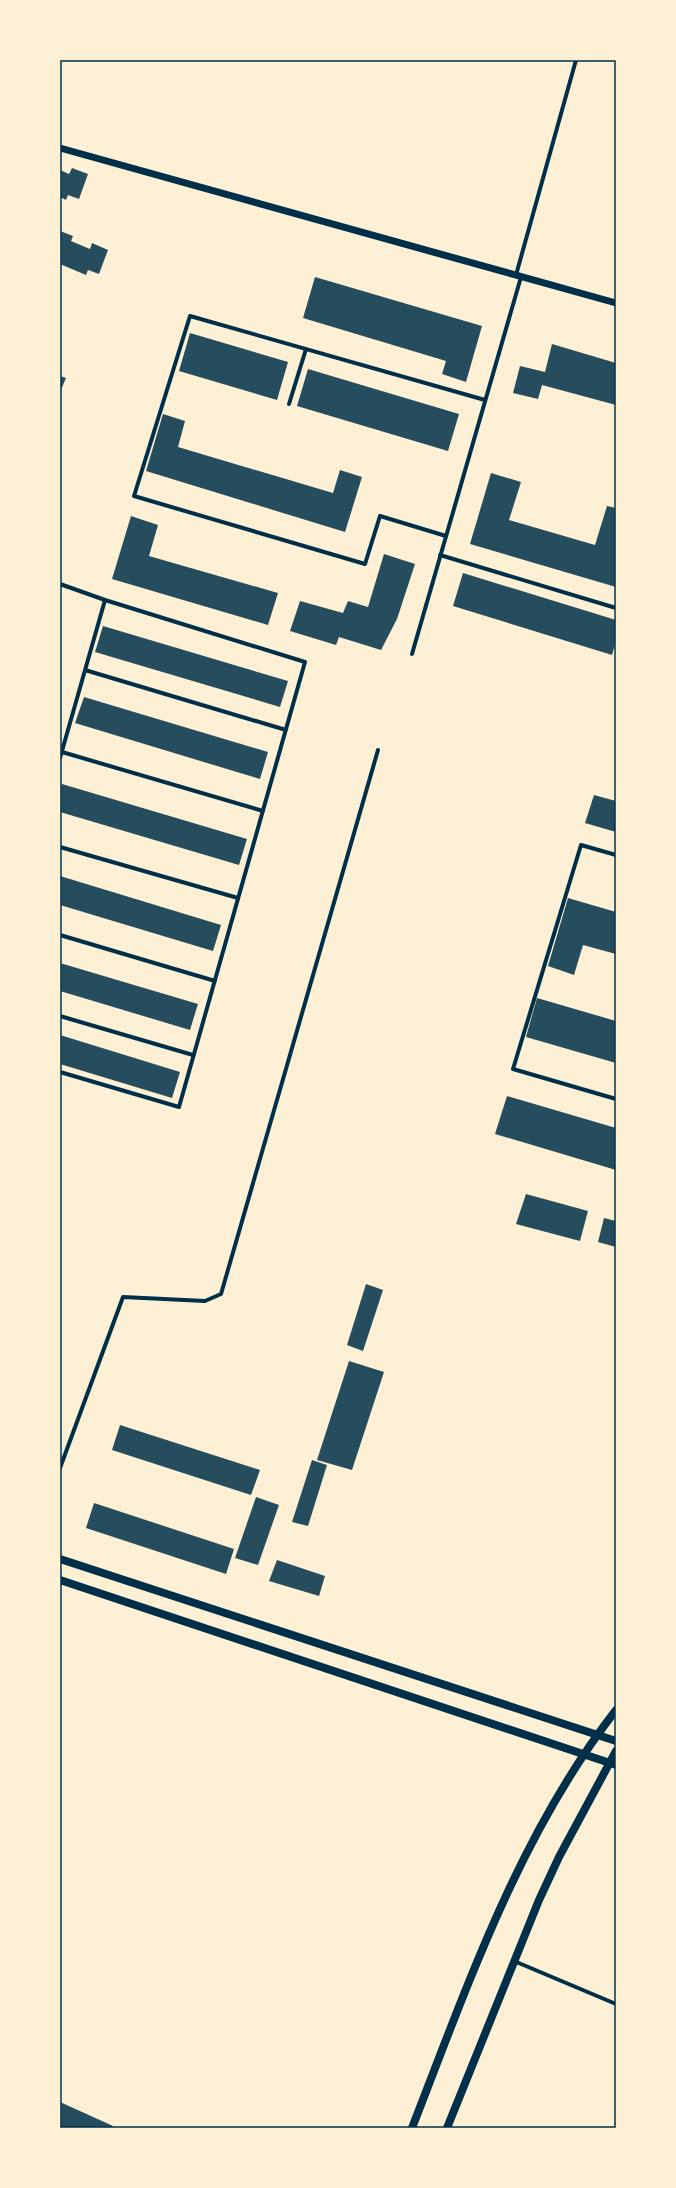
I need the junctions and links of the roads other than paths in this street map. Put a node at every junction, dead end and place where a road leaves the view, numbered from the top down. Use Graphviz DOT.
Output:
graph roads {
  1 [pos="576,60"];
  2 [pos="60,148"];
  3 [pos="518,276"];
  4 [pos="616,303"];
  5 [pos="306,349"];
  6 [pos="485,400"];
  7 [pos="289,404"];
  8 [pos="446,536"];
  9 [pos="440,555"];
  10 [pos="60,584"];
  11 [pos="105,600"];
  12 [pos="616,608"];
  13 [pos="412,654"];
  14 [pos="85,670"];
  15 [pos="286,730"];
  16 [pos="378,750"];
  17 [pos="62,752"];
  18 [pos="60,758"];
  19 [pos="263,811"];
  20 [pos="60,847"];
  21 [pos="616,855"];
  22 [pos="238,898"];
  23 [pos="60,935"];
  24 [pos="215,981"];
  25 [pos="60,1016"];
  26 [pos="193,1055"];
  27 [pos="60,1072"];
  28 [pos="616,1099"];
  29 [pos="60,1468"];
  30 [pos="60,1559"];
  31 [pos="60,1580"];
  32 [pos="616,1710"];
  33 [pos="597,1735"];
  34 [pos="616,1741"];
  35 [pos="616,1751"];
  36 [pos="584,1755"];
  37 [pos="612,1764"];
  38 [pos="514,1961"];
  39 [pos="616,2004"];
  40 [pos="412,2128"];
  41 [pos="448,2128"];
  1 -- 3 [label="street"];
  2 -- 3 [label="street"];
  3 -- 4 [label="street"];
  3 -- 6 [label="street"];
  5 -- 6 [label="street"];
  5 -- 7 [label="street"];
  5 -- 8 [label="street"];
  6 -- 8 [label="street"];
  8 -- 9 [label="street"];
  9 -- 12 [label="street"];
  9 -- 13 [label="street"];
  10 -- 11 [label="street"];
  11 -- 14 [label="street"];
  11 -- 15 [label="street"];
  14 -- 15 [label="street"];
  14 -- 17 [label="street"];
  15 -- 19 [label="street"];
  16 -- 29 [label="street"];
  17 -- 18 [label="street"];
  17 -- 19 [label="street"];
  19 -- 22 [label="street"];
  20 -- 22 [label="street"];
  21 -- 28 [label="street"];
  22 -- 24 [label="street"];
  23 -- 24 [label="street"];
  24 -- 26 [label="street"];
  25 -- 26 [label="street"];
  26 -- 27 [label="street"];
  30 -- 33 [label="main road"];
  31 -- 36 [label="main road"];
  32 -- 33 [label="main road"];
  33 -- 34 [label="main road"];
  33 -- 36 [label="main road"];
  35 -- 37 [label="main road"];
  36 -- 37 [label="main road"];
  36 -- 40 [label="main road"];
  37 -- 38 [label="main road"];
  38 -- 39 [label="street"];
  38 -- 41 [label="main road"];
}
